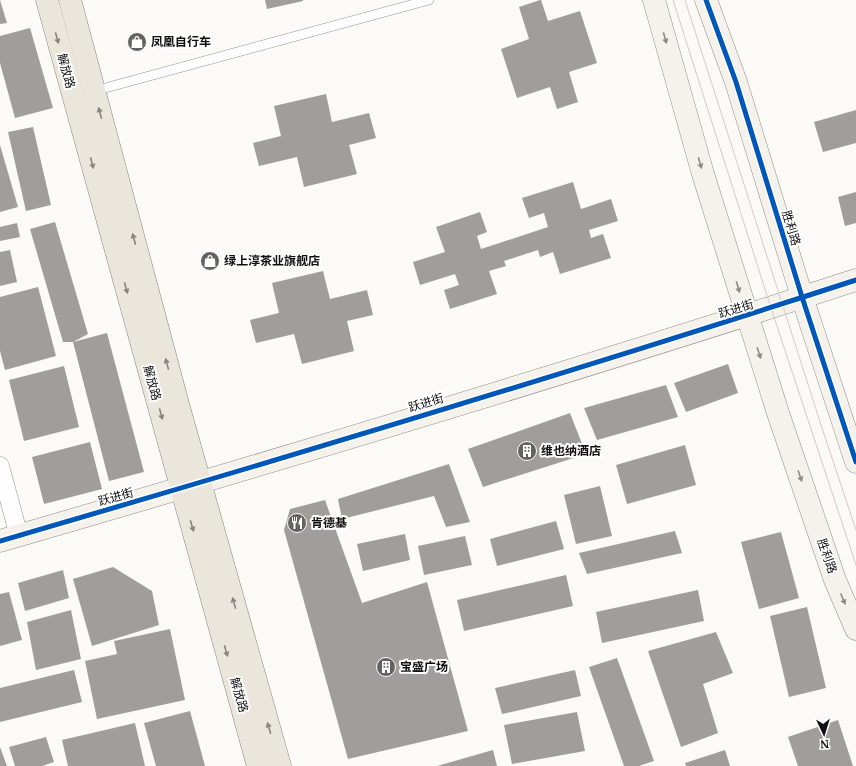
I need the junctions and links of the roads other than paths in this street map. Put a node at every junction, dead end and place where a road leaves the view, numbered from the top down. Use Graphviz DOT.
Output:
graph roads {
  1 [pos="47,0"];
  2 [pos="70,0"];
  3 [pos="429,0"];
  4 [pos="654,0"];
  5 [pos="706,0"];
  6 [pos="94,91"];
  7 [pos="856,280"];
  8 [pos="802,297"];
  9 [pos="747,316"];
  10 [pos="856,462"];
  11 [pos="0,466"];
  12 [pos="190,486"];
  13 [pos="9,538"];
  14 [pos="856,629"];
  15 [pos="258,766"];
  16 [pos="280,766"];
  1 -- 12 [label="main road, 解放路, one-way"];
  2 -- 6 [label="main road, 解放路"];
  3 -- 6 [label="lane"];
  4 -- 9 [label="main road, 胜利路, one-way"];
  5 -- 8 [label="main road, 胜利路"];
  12 -- 6 [label="main road, 解放路, one-way"];
  7 -- 8 [label="main road, 跃进街"];
  8 -- 9 [label="main road, 跃进街"];
  8 -- 10 [label="main road, 胜利路"];
  9 -- 12 [label="main road, 跃进街"];
  9 -- 14 [label="main road, 胜利路, one-way"];
  11 -- 13 [label="street"];
  12 -- 13 [label="main road, 跃进街"];
  12 -- 15 [label="main road, 解放路, one-way"];
  16 -- 12 [label="main road, 解放路, one-way"];
}
